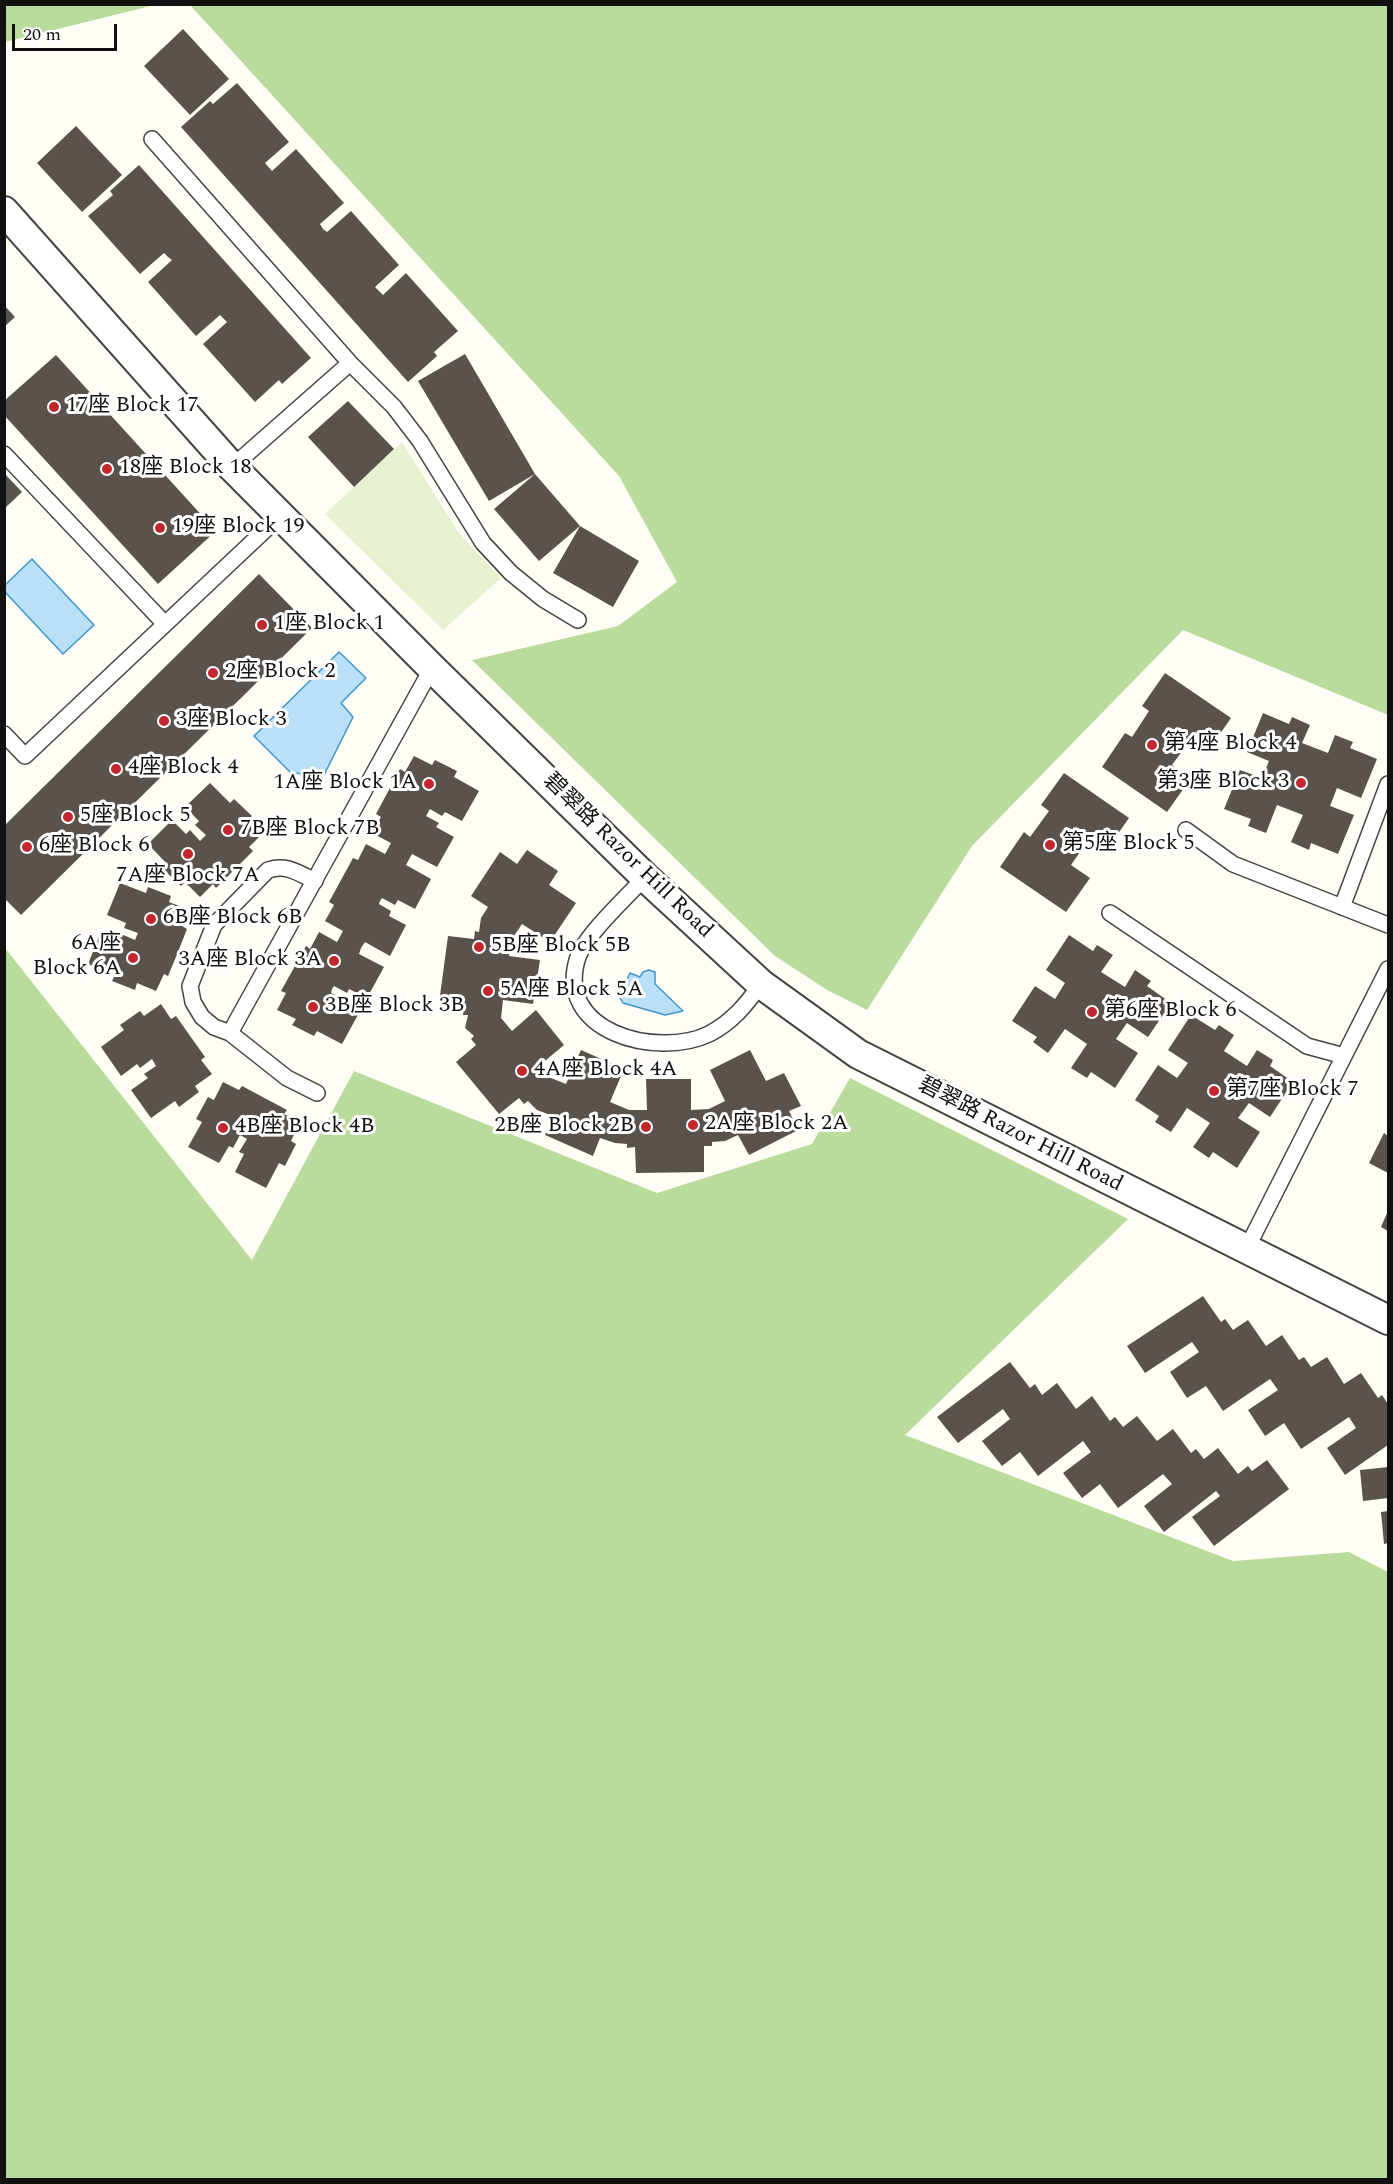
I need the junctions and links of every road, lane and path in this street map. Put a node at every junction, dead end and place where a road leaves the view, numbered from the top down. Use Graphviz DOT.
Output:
graph roads {
  1 [pos="152,139"];
  2 [pos="4,211"];
  3 [pos="350,363"];
  4 [pos="4,454"];
  5 [pos="232,467"];
  6 [pos="280,516"];
  7 [pos="578,620"];
  8 [pos="165,624"];
  9 [pos="432,668"];
  10 [pos="4,734"];
  11 [pos="1389,784"];
  12 [pos="1186,830"];
  13 [pos="645,877"];
  14 [pos="315,881"];
  15 [pos="1342,907"];
  16 [pos="1110,913"];
  17 [pos="1389,925"];
  18 [pos="1389,969"];
  19 [pos="761,984"];
  20 [pos="231,1033"];
  21 [pos="1344,1056"];
  22 [pos="317,1093"];
  23 [pos="1246,1250"];
  24 [pos="1389,1320"];
  1 -- 3 [label="lane"];
  2 -- 5 [label="street, 碧翠路 Razor Hill Road"];
  3 -- 5 [label="lane"];
  3 -- 7 [label="lane"];
  4 -- 8 [label="lane"];
  5 -- 6 [label="street, 碧翠路 Razor Hill Road"];
  6 -- 8 [label="lane"];
  6 -- 9 [label="street, 碧翠路 Razor Hill Road"];
  8 -- 10 [label="lane"];
  9 -- 13 [label="street, 碧翠路 Razor Hill Road"];
  9 -- 14 [label="lane"];
  11 -- 15 [label="lane"];
  12 -- 15 [label="lane"];
  13 -- 19 [label="street, 碧翠路 Razor Hill Road"];
  13 -- 19 [label="lane"];
  14 -- 20 [label="lane"];
  14 -- 20 [label="lane"];
  15 -- 17 [label="lane"];
  16 -- 21 [label="lane"];
  18 -- 21 [label="lane"];
  19 -- 23 [label="street, 碧翠路 Razor Hill Road"];
  20 -- 22 [label="lane"];
  21 -- 23 [label="lane"];
  23 -- 24 [label="street, 碧翠路 Razor Hill Road"];
}
